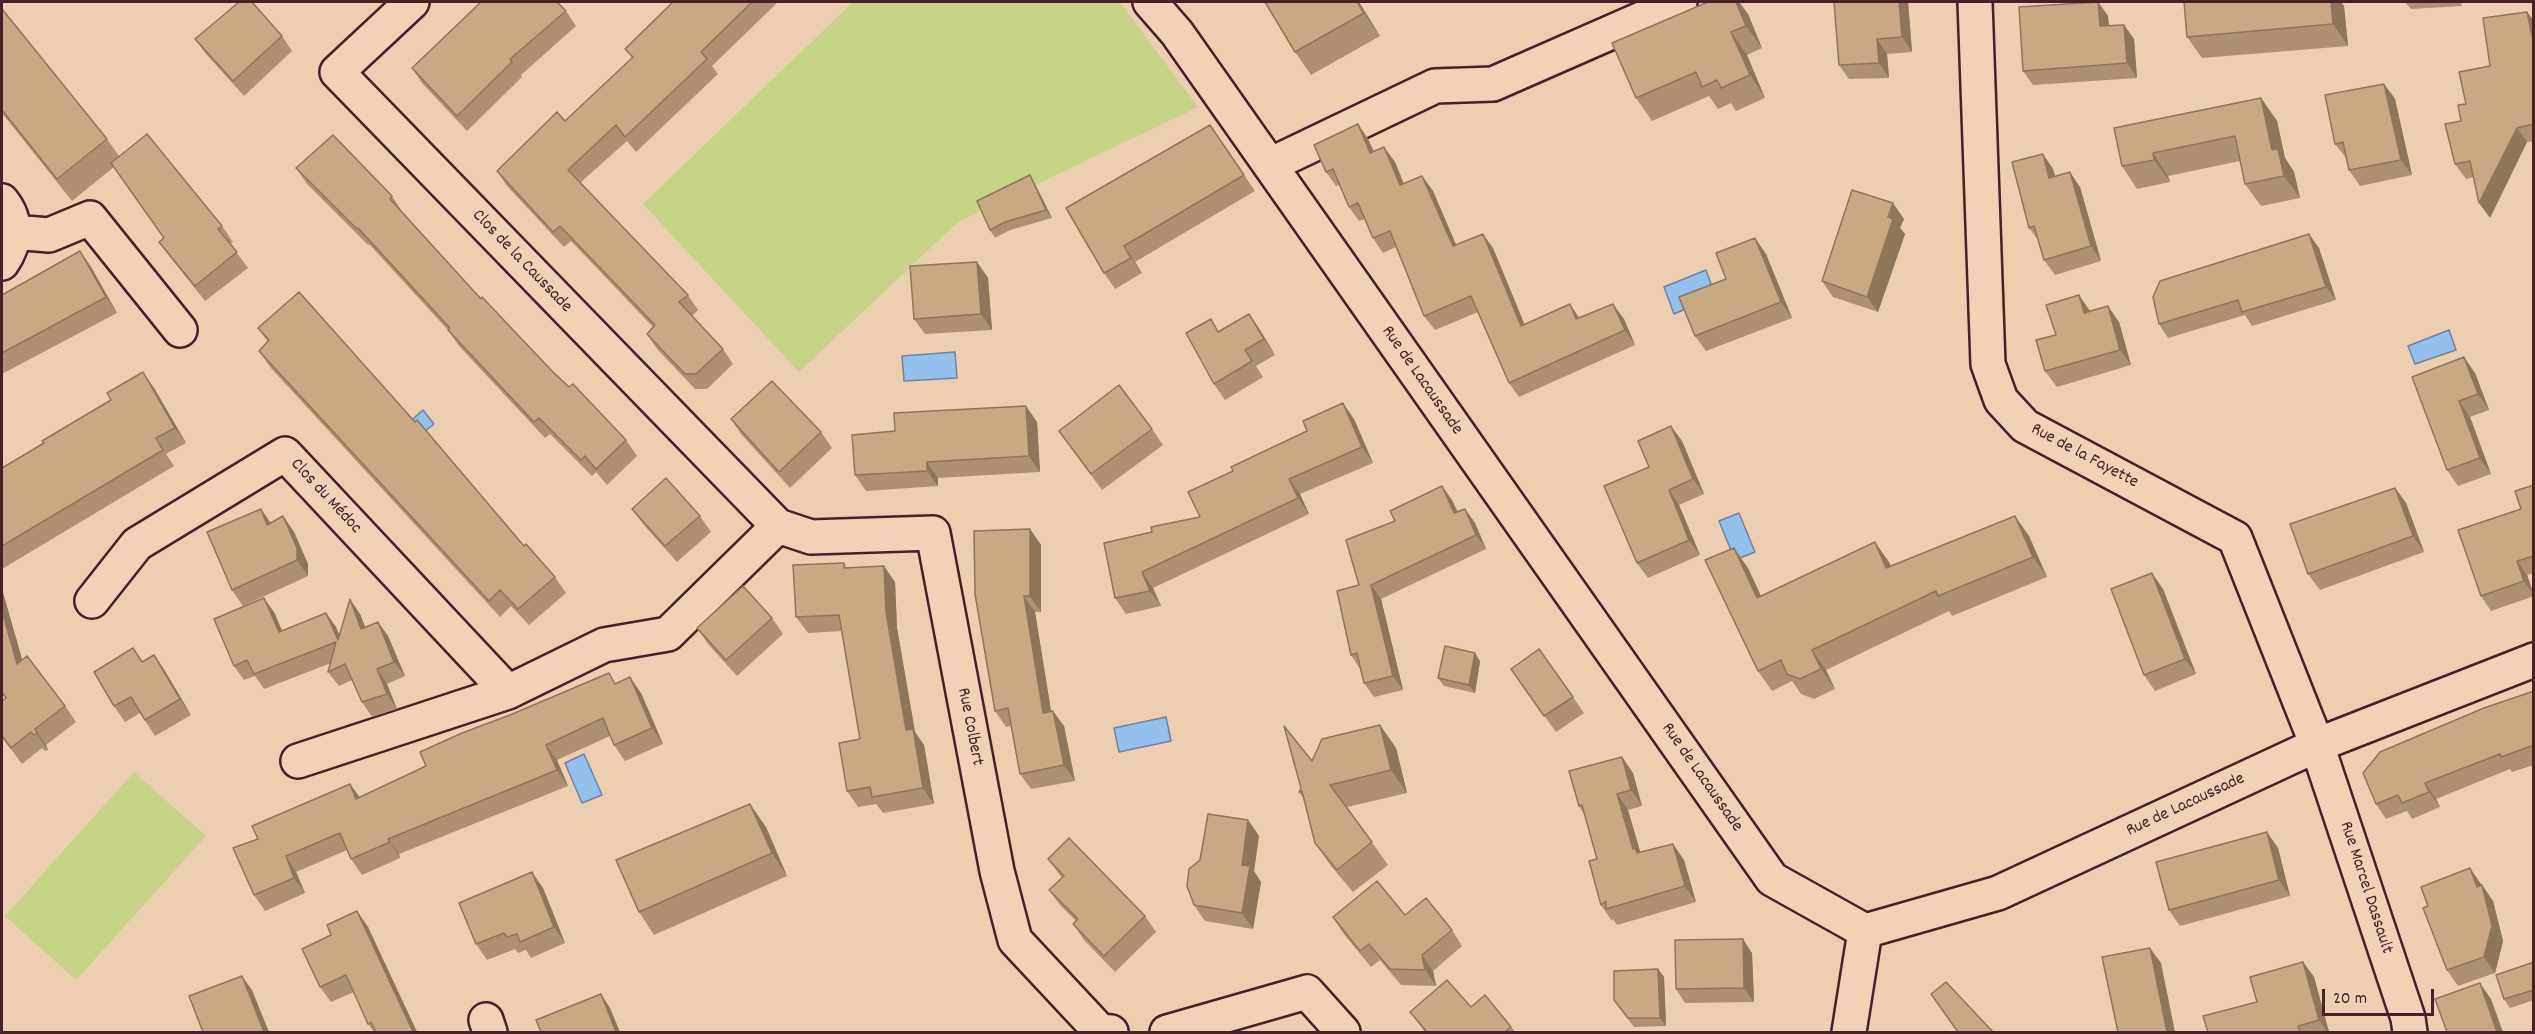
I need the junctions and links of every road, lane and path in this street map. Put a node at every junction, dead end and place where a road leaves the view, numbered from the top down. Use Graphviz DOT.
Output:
graph roads {
  1 [pos="411,2"];
  2 [pos="1150,2"];
  3 [pos="1680,2"];
  4 [pos="1975,2"];
  5 [pos="1270,165"];
  6 [pos="2,201"];
  7 [pos="13,232"];
  8 [pos="2,263"];
  9 [pos="180,330"];
  10 [pos="778,526"];
  11 [pos="92,601"];
  12 [pos="2534,660"];
  13 [pos="508,692"];
  14 [pos="2317,745"];
  15 [pos="298,761"];
  16 [pos="1865,931"];
  17 [pos="1111,1032"];
  18 [pos="1167,1032"];
  19 [pos="1343,1032"];
  20 [pos="1849,1032"];
  21 [pos="2409,1032"];
  1 -- 10 [label="street, Clos de la Caussade"];
  2 -- 5 [label="street, Rue de Lacaussade"];
  3 -- 5 [label="street"];
  4 -- 14 [label="street, Rue de la Fayette"];
  5 -- 16 [label="street, Rue de Lacaussade"];
  6 -- 7 [label="street"];
  7 -- 8 [label="street"];
  7 -- 9 [label="street"];
  10 -- 13 [label="street"];
  10 -- 17 [label="street, Rue Colbert"];
  11 -- 13 [label="street, Clos du Médoc"];
  12 -- 14 [label="street, Rue de Lacaussade"];
  13 -- 15 [label="street"];
  14 -- 16 [label="street, Rue de Lacaussade"];
  14 -- 21 [label="street, Rue Marcel Dassault"];
  16 -- 20 [label="street"];
  18 -- 19 [label="street"];
}
